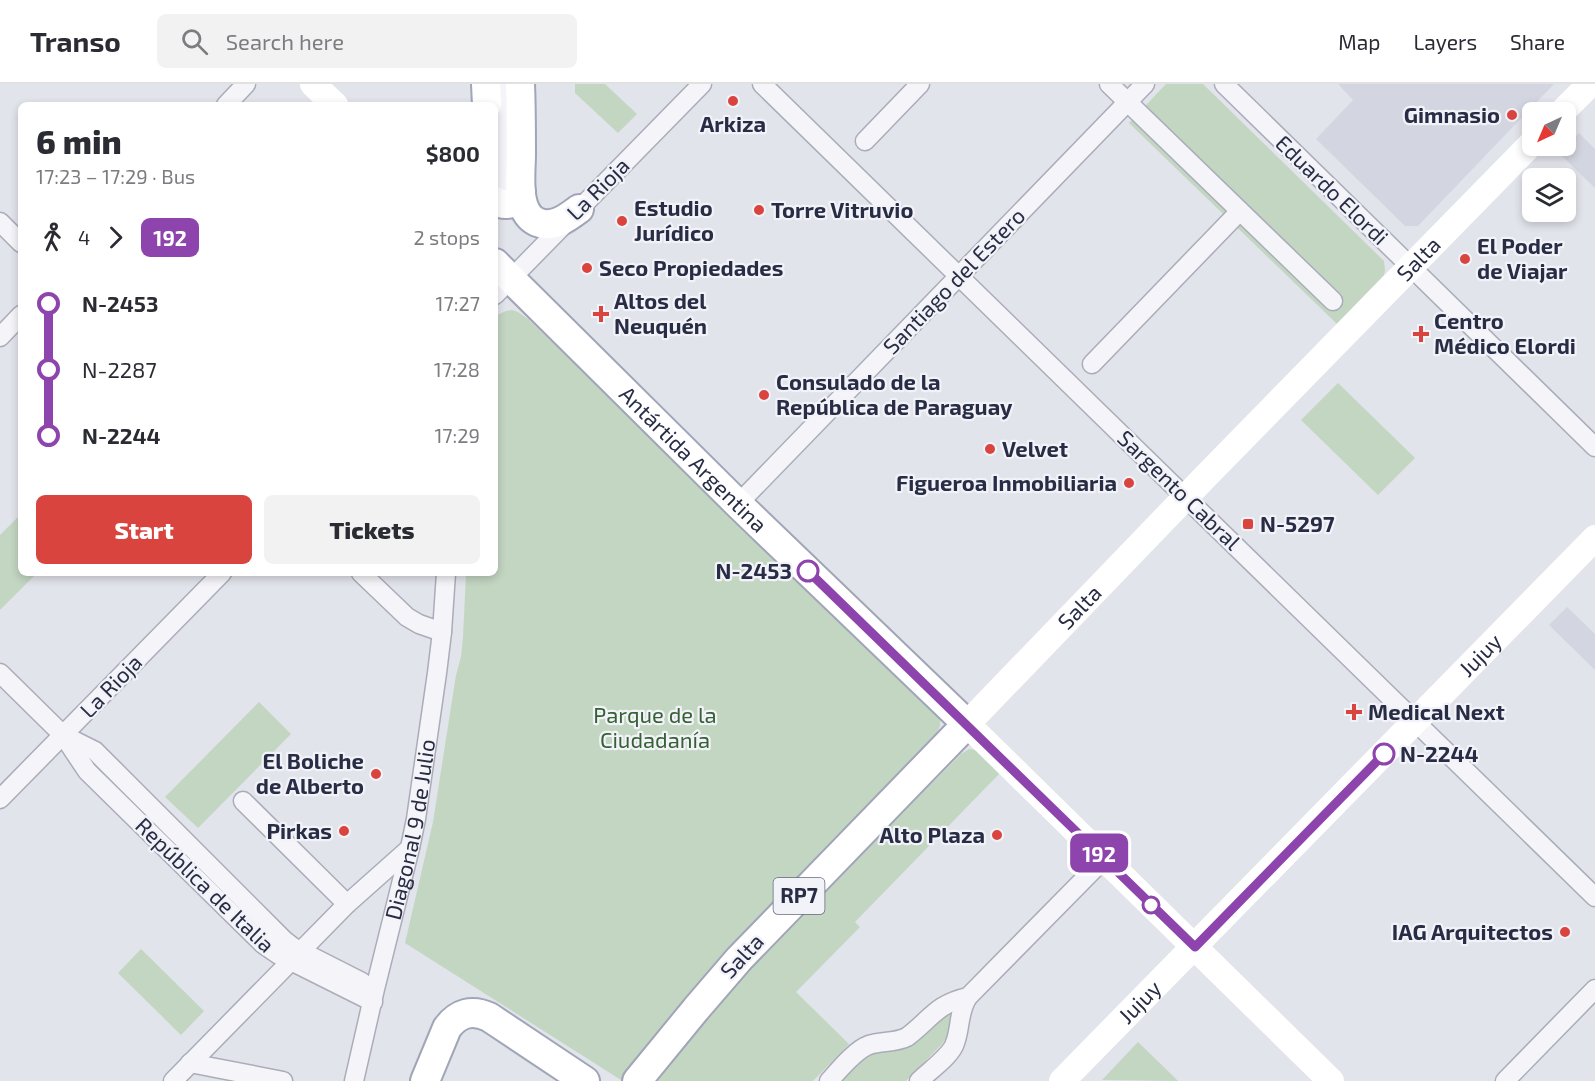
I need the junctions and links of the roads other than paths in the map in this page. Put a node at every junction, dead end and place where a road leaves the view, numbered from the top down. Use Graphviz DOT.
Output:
graph roads {
  1 [pos="246,84"];
  2 [pos="313,84"];
  3 [pos="486,84"];
  4 [pos="503,84"];
  5 [pos="520,84"];
  6 [pos="702,84"];
  7 [pos="762,84"];
  8 [pos="920,84"];
  9 [pos="1109,84"];
  10 [pos="1145,84"];
  11 [pos="1224,84"];
  12 [pos="1590,84"];
  13 [pos="229,102"];
  14 [pos="331,102"];
  15 [pos="487,102"];
  16 [pos="1128,102"];
  17 [pos="1572,102"];
  18 [pos="865,141"];
  19 [pos="1522,153"];
  20 [pos="506,195"];
  21 [pos="579,209"];
  22 [pos="1240,211"];
  23 [pos="0,222"];
  24 [pos="18,240"];
  25 [pos="1411,267"];
  26 [pos="959,276"];
  27 [pos="500,279"];
  28 [pos="1333,301"];
  29 [pos="18,318"];
  30 [pos="0,337"];
  31 [pos="1092,364"];
  32 [pos="1595,447"];
  33 [pos="1186,497"];
  34 [pos="738,504"];
  35 [pos="1595,538"];
  36 [pos="219,576"];
  37 [pos="364,576"];
  38 [pos="446,576"];
  39 [pos="442,632"];
  40 [pos="0,674"];
  41 [pos="1416,721"];
  42 [pos="967,724"];
  43 [pos="63,735"];
  44 [pos="0,799"];
  45 [pos="243,801"];
  46 [pos="410,848"];
  47 [pos="1104,859"];
  48 [pos="1595,897"];
  49 [pos="347,904"];
  50 [pos="1195,947"];
  51 [pos="296,956"];
  52 [pos="1595,990"];
  53 [pos="374,995"];
  54 [pos="968,997"];
  55 [pos="190,1063"];
  56 [pos="173,1081"];
  57 [pos="284,1081"];
  58 [pos="354,1081"];
  59 [pos="425,1081"];
  60 [pos="585,1081"];
  61 [pos="637,1081"];
  62 [pos="829,1081"];
  63 [pos="919,1081"];
  64 [pos="1062,1081"];
  65 [pos="1332,1081"];
  66 [pos="1505,1081"];
  1 -- 13 [label="street"];
  2 -- 14 [label="street"];
  3 -- 15 [label="main road"];
  4 -- 20 [label="street"];
  5 -- 20 [label="main road"];
  6 -- 21 [label="street, La Rioja"];
  7 -- 26 [label="street, Sargento Cabral"];
  8 -- 18 [label="street"];
  9 -- 16 [label="street"];
  10 -- 16 [label="street, Santiago del Estero"];
  11 -- 25 [label="street, Eduardo Elordi"];
  12 -- 17 [label="street"];
  16 -- 22 [label="street"];
  16 -- 26 [label="street, Santiago del Estero"];
  19 -- 25 [label="street, Salta"];
  20 -- 21 [label="main road"];
  21 -- 27 [label="street, La Rioja"];
  22 -- 28 [label="street"];
  22 -- 31 [label="street"];
  23 -- 24 [label="street"];
  25 -- 32 [label="street, Eduardo Elordi"];
  25 -- 33 [label="street, Salta"];
  26 -- 33 [label="street, Sargento Cabral"];
  26 -- 34 [label="street, Santiago del Estero"];
  27 -- 34 [label="main road, Antártida Argentina"];
  29 -- 30 [label="street"];
  33 -- 41 [label="street, Sargento Cabral"];
  33 -- 42 [label="street, Salta"];
  34 -- 42 [label="main road, Antártida Argentina"];
  35 -- 41 [label="street, Jujuy"];
  36 -- 43 [label="street, La Rioja"];
  37 -- 39 [label="street"];
  38 -- 39 [label="street, Diagonal 9 de Julio"];
  39 -- 46 [label="street, Diagonal 9 de Julio"];
  40 -- 43 [label="street, República de Italia"];
  41 -- 48 [label="street, Sargento Cabral"];
  41 -- 50 [label="street, Jujuy"];
  42 -- 47 [label="street, Antártida Argentina"];
  42 -- 61 [label="main road, Salta / RP7"];
  43 -- 44 [label="street, La Rioja"];
  43 -- 51 [label="street, República de Italia"];
  45 -- 49 [label="street"];
  46 -- 49 [label="street"];
  46 -- 53 [label="street, Diagonal 9 de Julio"];
  47 -- 50 [label="street, Antártida Argentina"];
  47 -- 54 [label="street"];
  49 -- 51 [label="street"];
  50 -- 64 [label="street, Jujuy"];
  50 -- 65 [label="street, Antártida Argentina"];
  51 -- 53 [label="street, República de Italia"];
  51 -- 55 [label="street"];
  52 -- 66 [label="street"];
  53 -- 58 [label="street, Diagonal 9 de Julio"];
  54 -- 62 [label="street"];
  54 -- 63 [label="street"];
  55 -- 56 [label="street"];
  55 -- 57 [label="street"];
  59 -- 60 [label="main road"];
}
